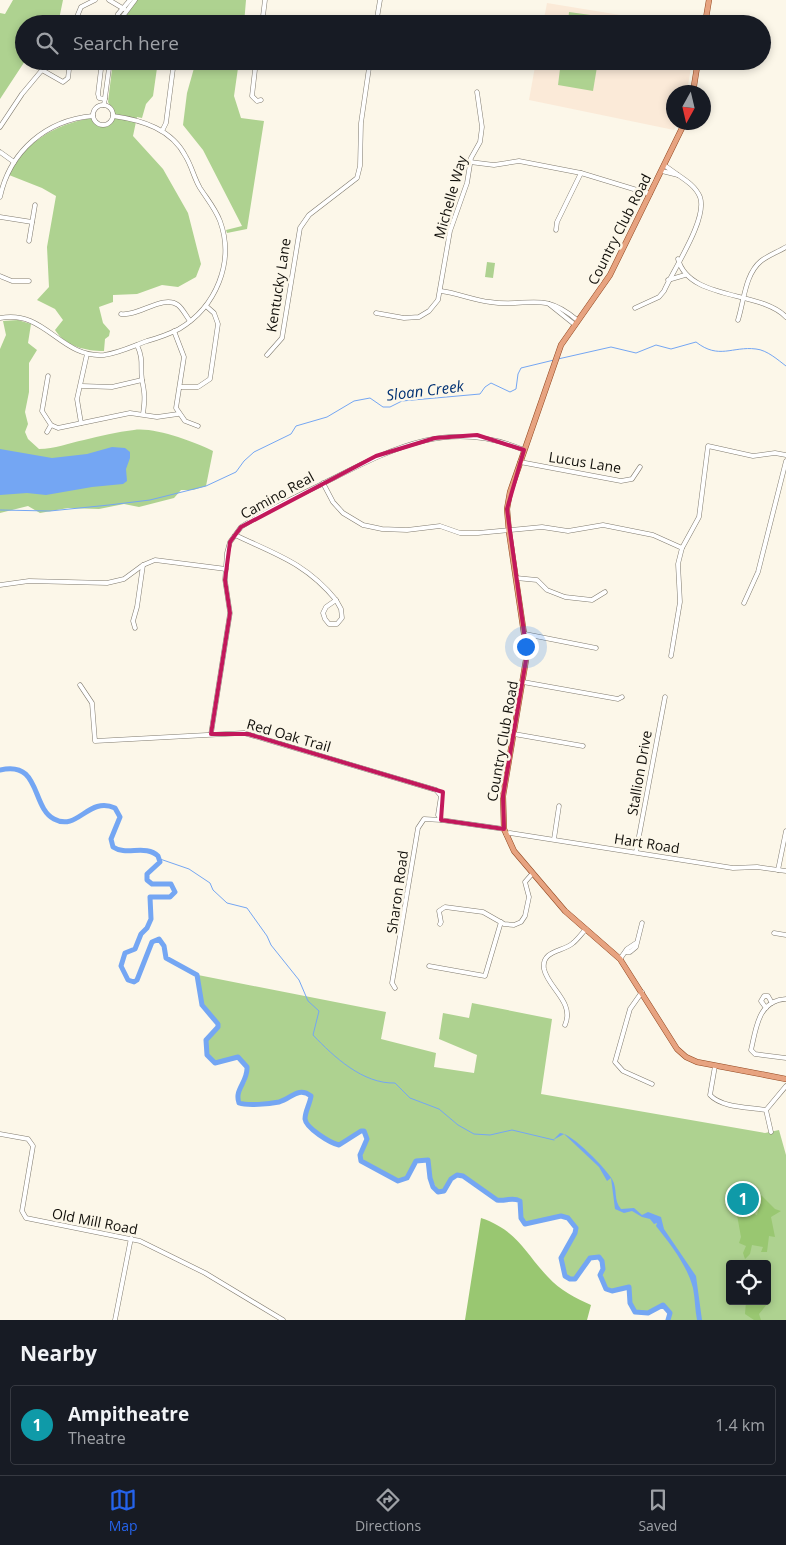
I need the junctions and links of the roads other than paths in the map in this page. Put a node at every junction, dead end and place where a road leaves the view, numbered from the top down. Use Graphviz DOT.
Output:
graph roads {
  1 [pos="95,0"];
  2 [pos="109,0"];
  3 [pos="130,0"];
  4 [pos="135,0"];
  5 [pos="265,0"];
  6 [pos="380,0"];
  7 [pos="709,0"];
  8 [pos="124,9"];
  9 [pos="78,15"];
  10 [pos="120,15"];
  11 [pos="263,15"];
  12 [pos="378,15"];
  13 [pos="706,15"];
  14 [pos="42,70"];
  15 [pos="69,70"];
  16 [pos="101,70"];
  17 [pos="109,70"];
  18 [pos="173,70"];
  19 [pos="255,70"];
  20 [pos="369,70"];
  21 [pos="697,70"];
  22 [pos="694,85"];
  23 [pos="477,92"];
  24 [pos="105,99"];
  25 [pos="261,100"];
  26 [pos="104,105"];
  27 [pos="93,116"];
  28 [pos="113,116"];
  29 [pos="0,127"];
  30 [pos="681,130"];
  31 [pos="162,131"];
  32 [pos="0,152"];
  33 [pos="14,162"];
  34 [pos="470,162"];
  35 [pos="663,168"];
  36 [pos="580,173"];
  37 [pos="650,194"];
  38 [pos="0,197"];
  39 [pos="35,204"];
  40 [pos="0,218"];
  41 [pos="32,222"];
  42 [pos="556,230"];
  43 [pos="29,241"];
  44 [pos="786,247"];
  45 [pos="678,259"];
  46 [pos="685,275"];
  47 [pos="1,278"];
  48 [pos="668,280"];
  49 [pos="30,281"];
  50 [pos="441,291"];
  51 [pos="744,298"];
  52 [pos="206,306"];
  53 [pos="635,308"];
  54 [pos="376,313"];
  55 [pos="121,314"];
  56 [pos="786,316"];
  57 [pos="0,318"];
  58 [pos="738,320"];
  59 [pos="190,321"];
  60 [pos="575,322"];
  61 [pos="174,331"];
  62 [pos="137,345"];
  63 [pos="87,354"];
  64 [pos="267,355"];
  65 [pos="48,376"];
  66 [pos="142,380"];
  67 [pos="82,386"];
  68 [pos="180,387"];
  69 [pos="143,414"];
  70 [pos="178,414"];
  71 [pos="81,423"];
  72 [pos="51,425"];
  73 [pos="198,426"];
  74 [pos="47,432"];
  75 [pos="524,450"];
  76 [pos="786,455"];
  77 [pos="786,461"];
  78 [pos="520,462"];
  79 [pos="640,467"];
  80 [pos="323,483"];
  81 [pos="509,532"];
  82 [pos="235,535"];
  83 [pos="682,548"];
  84 [pos="143,565"];
  85 [pos="226,569"];
  86 [pos="516,578"];
  87 [pos="0,584"];
  88 [pos="605,592"];
  89 [pos="336,600"];
  90 [pos="744,603"];
  91 [pos="135,628"];
  92 [pos="525,634"];
  93 [pos="596,648"];
  94 [pos="671,656"];
  95 [pos="523,682"];
  96 [pos="80,685"];
  97 [pos="622,697"];
  98 [pos="664,697"];
  99 [pos="211,734"];
  100 [pos="514,734"];
  101 [pos="583,746"];
  102 [pos="559,806"];
  103 [pos="443,820"];
  104 [pos="786,831"];
  105 [pos="505,832"];
  106 [pos="554,839"];
  107 [pos="636,852"];
  108 [pos="778,870"];
  109 [pos="786,871"];
  110 [pos="532,874"];
  111 [pos="501,922"];
  112 [pos="642,923"];
  113 [pos="440,924"];
  114 [pos="586,929"];
  115 [pos="774,933"];
  116 [pos="786,935"];
  117 [pos="620,959"];
  118 [pos="429,966"];
  119 [pos="396,988"];
  120 [pos="642,992"];
  121 [pos="786,999"];
  122 [pos="772,1003"];
  123 [pos="766,1008"];
  124 [pos="565,1025"];
  125 [pos="786,1058"];
  126 [pos="715,1066"];
  127 [pos="786,1080"];
  128 [pos="652,1084"];
  129 [pos="786,1086"];
  130 [pos="766,1110"];
  131 [pos="771,1132"];
  132 [pos="0,1134"];
  133 [pos="131,1238"];
  134 [pos="115,1320"];
  135 [pos="283,1320"];
  1 -- 9 [label="street"];
  2 -- 8 [label="street"];
  3 -- 8 [label="street"];
  4 -- 8 [label="street"];
  5 -- 11 [label="street"];
  6 -- 12 [label="street"];
  7 -- 13 [label="main road"];
  8 -- 10 [label="street"];
  14 -- 15 [label="street"];
  14 -- 29 [label="street"];
  16 -- 24 [label="street"];
  17 -- 24 [label="street"];
  18 -- 31 [label="street"];
  19 -- 25 [label="street"];
  20 -- 64 [label="street, Kentucky Lane"];
  21 -- 22 [label="main road"];
  23 -- 34 [label="street, Michelle Way"];
  24 -- 26 [label="street"];
  26 -- 27 [label="street"];
  26 -- 28 [label="street"];
  27 -- 28 [label="street"];
  27 -- 33 [label="street"];
  28 -- 31 [label="street"];
  30 -- 35 [label="main road, Country Club Road"];
  31 -- 52 [label="street"];
  32 -- 33 [label="street"];
  33 -- 38 [label="street"];
  34 -- 36 [label="street"];
  34 -- 50 [label="street, Michelle Way"];
  35 -- 37 [label="main road, Country Club Road"];
  35 -- 45 [label="street"];
  36 -- 37 [label="street"];
  36 -- 42 [label="street"];
  37 -- 60 [label="main road, Country Club Road"];
  39 -- 41 [label="street"];
  40 -- 41 [label="street"];
  41 -- 43 [label="street"];
  44 -- 51 [label="street"];
  45 -- 46 [label="street"];
  45 -- 48 [label="street"];
  46 -- 48 [label="street"];
  46 -- 51 [label="street"];
  47 -- 49 [label="street"];
  48 -- 53 [label="street"];
  50 -- 54 [label="street, Michelle Way"];
  50 -- 60 [label="street"];
  51 -- 56 [label="street"];
  51 -- 58 [label="street"];
  52 -- 59 [label="street"];
  52 -- 68 [label="street"];
  55 -- 59 [label="street"];
  57 -- 63 [label="street"];
  59 -- 61 [label="street"];
  60 -- 75 [label="main road, Country Club Road"];
  61 -- 62 [label="street"];
  61 -- 68 [label="street"];
  62 -- 63 [label="street"];
  62 -- 66 [label="street"];
  63 -- 67 [label="street"];
  65 -- 72 [label="street"];
  66 -- 67 [label="street"];
  66 -- 69 [label="street"];
  67 -- 71 [label="street"];
  68 -- 70 [label="street"];
  69 -- 70 [label="street"];
  69 -- 71 [label="street"];
  70 -- 73 [label="street"];
  71 -- 72 [label="street"];
  72 -- 74 [label="street"];
  75 -- 78 [label="main road, Country Club Road"];
  75 -- 80 [label="street, Camino Real"];
  76 -- 83 [label="street"];
  77 -- 90 [label="street"];
  78 -- 79 [label="street, Lucus Lane"];
  78 -- 81 [label="main road, Country Club Road"];
  80 -- 81 [label="street"];
  80 -- 82 [label="street, Camino Real"];
  81 -- 83 [label="street"];
  81 -- 86 [label="main road, Country Club Road"];
  82 -- 85 [label="street, Camino Real"];
  82 -- 89 [label="street"];
  83 -- 94 [label="street"];
  84 -- 85 [label="street"];
  84 -- 87 [label="street"];
  84 -- 91 [label="street"];
  85 -- 99 [label="street, Camino Real"];
  86 -- 88 [label="street"];
  86 -- 92 [label="main road, Country Club Road"];
  89 -- 89 [label="street"];
  92 -- 93 [label="street"];
  92 -- 95 [label="main road, Country Club Road"];
  95 -- 97 [label="street"];
  95 -- 100 [label="main road, Country Club Road"];
  96 -- 99 [label="street, Red Oak Trail"];
  98 -- 107 [label="street, Stallion Drive"];
  99 -- 103 [label="street, Red Oak Trail"];
  100 -- 101 [label="street"];
  100 -- 105 [label="main road, Country Club Road"];
  102 -- 106 [label="street"];
  103 -- 105 [label="street"];
  103 -- 119 [label="street, Sharon Road"];
  104 -- 108 [label="street"];
  105 -- 106 [label="street, Hart Road"];
  105 -- 110 [label="main road, Country Club Road"];
  106 -- 107 [label="street, Hart Road"];
  107 -- 108 [label="street, Hart Road"];
  108 -- 109 [label="street, Hart Road"];
  110 -- 111 [label="street"];
  110 -- 114 [label="main road, Country Club Road"];
  111 -- 113 [label="street"];
  111 -- 118 [label="street"];
  112 -- 117 [label="street"];
  114 -- 117 [label="main road, Country Club Road"];
  114 -- 124 [label="street"];
  115 -- 116 [label="street"];
  117 -- 120 [label="main road, Country Club Road"];
  120 -- 126 [label="main road, Country Club Road"];
  120 -- 128 [label="street"];
  121 -- 122 [label="street"];
  122 -- 123 [label="street"];
  122 -- 123 [label="street"];
  123 -- 125 [label="street"];
  126 -- 127 [label="main road, Country Club Road"];
  126 -- 130 [label="street"];
  129 -- 130 [label="street"];
  130 -- 131 [label="street"];
  132 -- 133 [label="street, Old Mill Road"];
  133 -- 134 [label="street"];
  133 -- 135 [label="street, Old Mill Road"];
}
